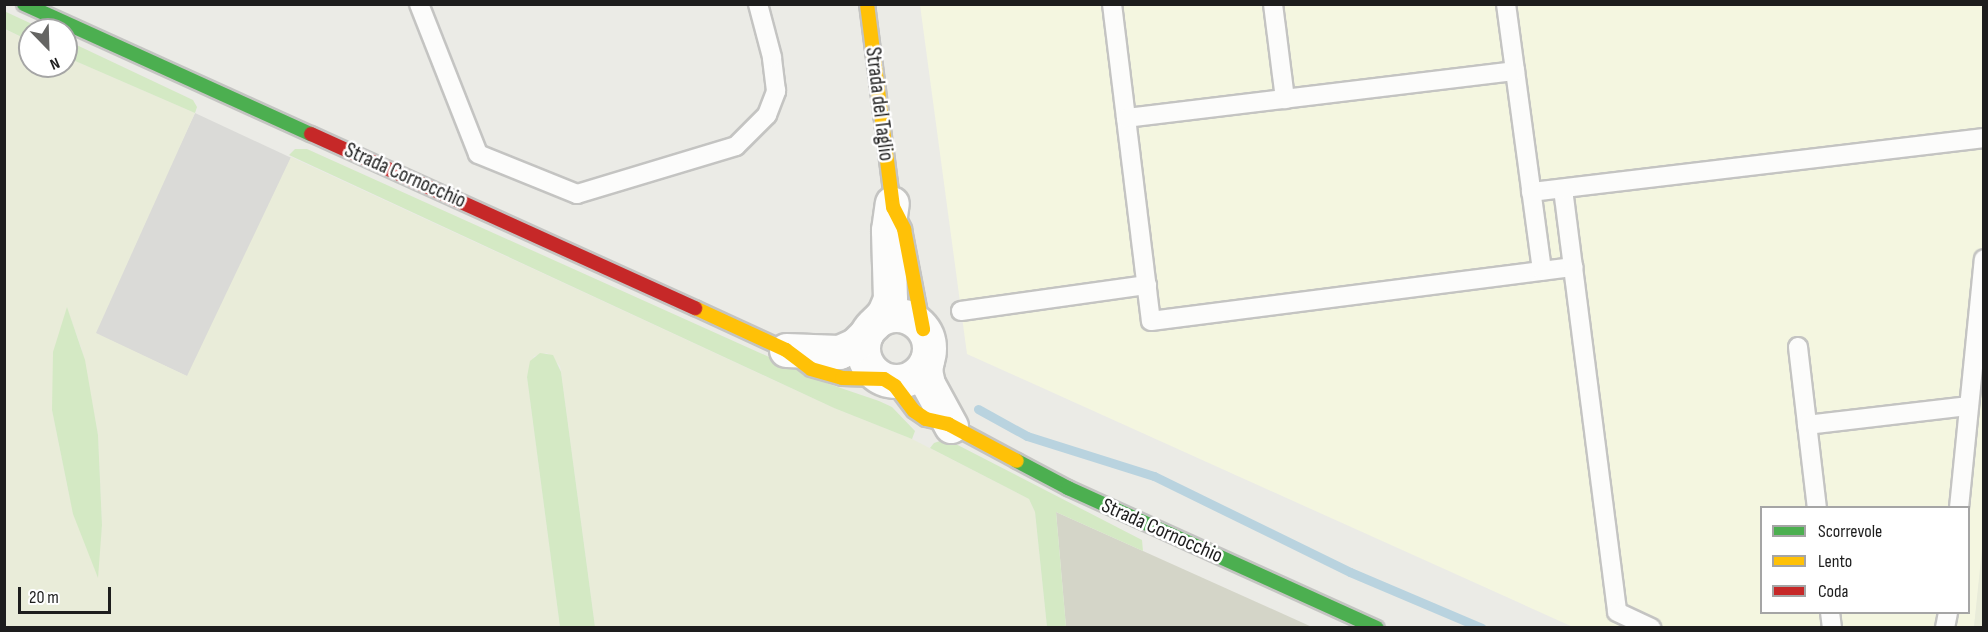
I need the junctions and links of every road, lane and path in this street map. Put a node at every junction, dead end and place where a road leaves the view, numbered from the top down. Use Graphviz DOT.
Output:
graph roads {
  1 [pos="24,4"];
  2 [pos="419,4"];
  3 [pos="758,4"];
  4 [pos="867,4"];
  5 [pos="1112,4"];
  6 [pos="1273,4"];
  7 [pos="1506,4"];
  8 [pos="1515,71"];
  9 [pos="1285,99"];
  10 [pos="1126,118"];
  11 [pos="1983,138"];
  12 [pos="1563,189"];
  13 [pos="1531,192"];
  14 [pos="892,203"];
  15 [pos="1983,260"];
  16 [pos="1574,267"];
  17 [pos="1542,271"];
  18 [pos="1147,285"];
  19 [pos="961,311"];
  20 [pos="870,329"];
  21 [pos="925,345"];
  22 [pos="1798,347"];
  23 [pos="786,350"];
  24 [pos="884,379"];
  25 [pos="1969,406"];
  26 [pos="1807,425"];
  27 [pos="951,426"];
  28 [pos="1817,506"];
  29 [pos="1959,506"];
  30 [pos="1359,624"];
  31 [pos="1652,627"];
  1 -- 23 [label="street, Strada Cornocchio"];
  2 -- 3 [label="lane"];
  4 -- 14 [label="street, Strada del Taglio"];
  5 -- 10 [label="lane"];
  6 -- 9 [label="lane"];
  7 -- 8 [label="lane"];
  8 -- 9 [label="lane"];
  8 -- 13 [label="lane"];
  9 -- 10 [label="lane"];
  10 -- 18 [label="lane"];
  11 -- 12 [label="lane"];
  12 -- 13 [label="lane"];
  12 -- 16 [label="lane"];
  13 -- 17 [label="lane"];
  14 -- 20 [label="street, Strada del Taglio"];
  14 -- 21 [label="street, Strada del Taglio"];
  15 -- 25 [label="lane"];
  16 -- 17 [label="lane"];
  16 -- 31 [label="lane"];
  17 -- 18 [label="lane"];
  18 -- 19 [label="lane"];
  20 -- 21 [label="street, Strada Cornocchio"];
  20 -- 23 [label="street, Strada Cornocchio"];
  20 -- 24 [label="street, Strada Cornocchio"];
  21 -- 24 [label="street, Strada Cornocchio"];
  21 -- 27 [label="street"];
  22 -- 26 [label="lane"];
  23 -- 24 [label="street, Strada Cornocchio"];
  24 -- 27 [label="street, Strada Cornocchio"];
  25 -- 26 [label="lane"];
  25 -- 29 [label="lane"];
  26 -- 28 [label="lane"];
  27 -- 30 [label="street, Strada Cornocchio"];
}
